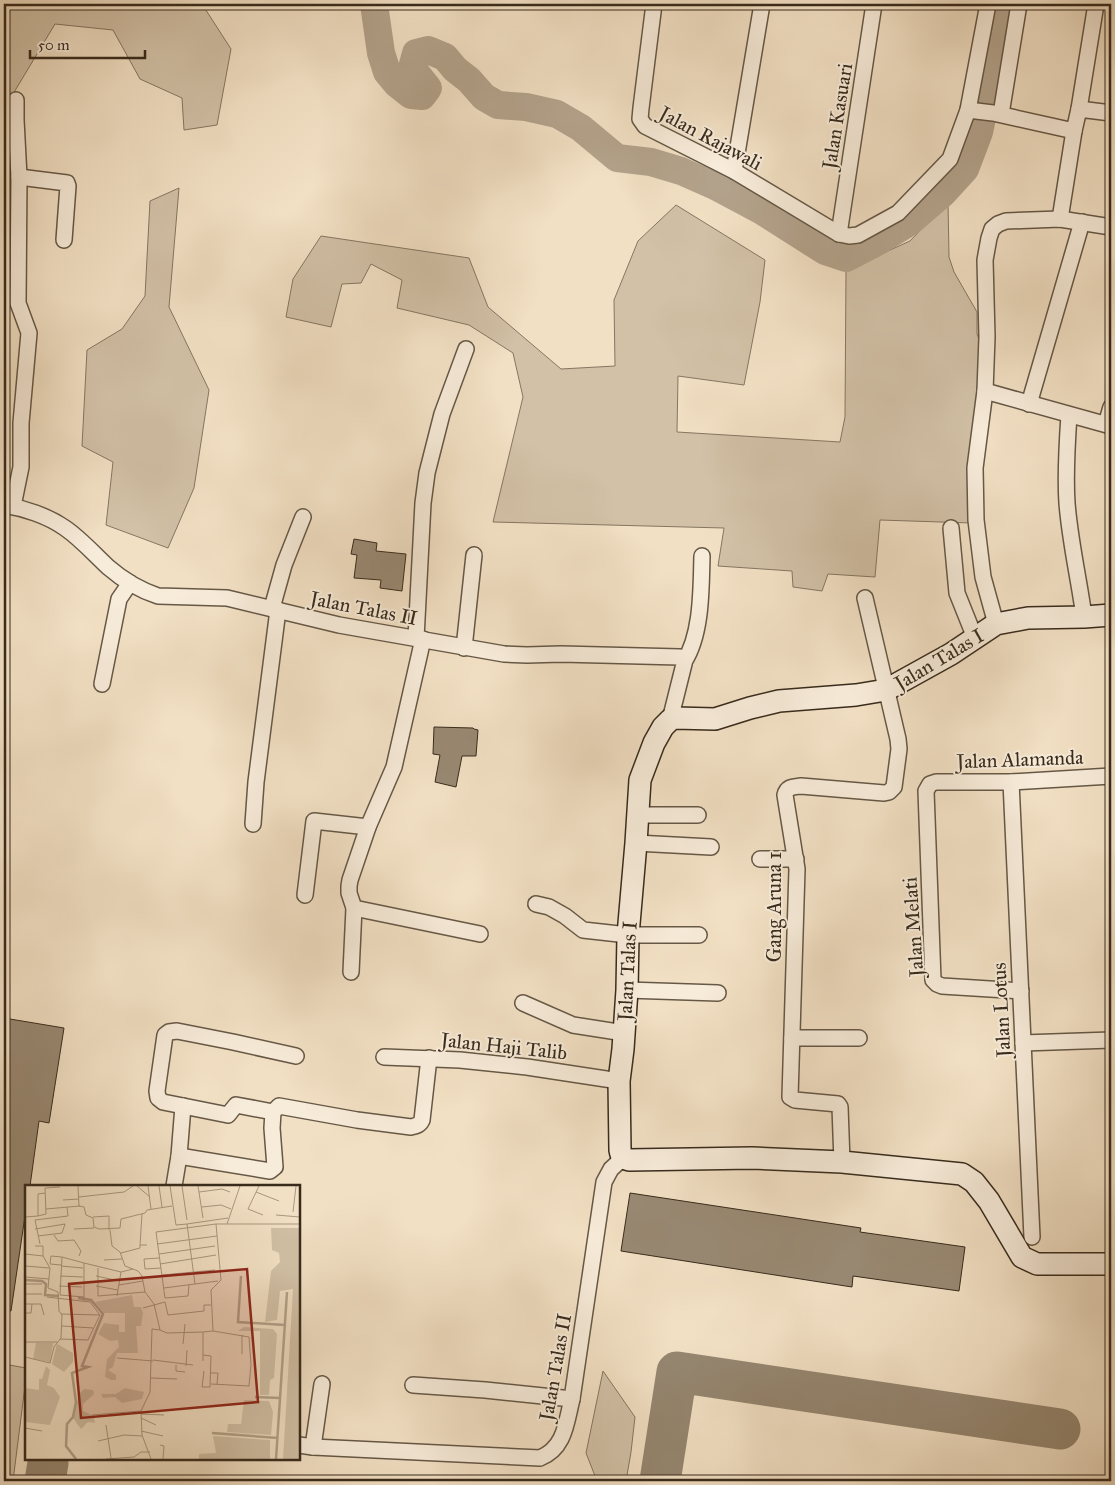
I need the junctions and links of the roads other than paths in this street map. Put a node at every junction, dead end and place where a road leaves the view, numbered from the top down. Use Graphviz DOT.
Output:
graph roads {
  1 [pos="654,4"];
  2 [pos="762,4"];
  3 [pos="874,4"];
  4 [pos="988,4"];
  5 [pos="1019,4"];
  6 [pos="1096,4"];
  7 [pos="16,100"];
  8 [pos="1079,109"];
  9 [pos="971,110"];
  10 [pos="1111,113"];
  11 [pos="997,114"];
  12 [pos="10,119"];
  13 [pos="1074,131"];
  14 [pos="734,171"];
  15 [pos="19,177"];
  16 [pos="1060,219"];
  17 [pos="1082,222"];
  18 [pos="1111,227"];
  19 [pos="839,234"];
  20 [pos="64,240"];
  21 [pos="11,306"];
  22 [pos="466,349"];
  23 [pos="985,392"];
  24 [pos="1029,404"];
  25 [pos="1111,407"];
  26 [pos="1069,415"];
  27 [pos="1109,425"];
  28 [pos="8,506"];
  29 [pos="303,517"];
  30 [pos="951,528"];
  31 [pos="474,555"];
  32 [pos="702,556"];
  33 [pos="130,583"];
  34 [pos="865,598"];
  35 [pos="275,609"];
  36 [pos="1111,614"];
  37 [pos="1084,617"];
  38 [pos="996,624"];
  39 [pos="975,638"];
  40 [pos="420,639"];
  41 [pos="464,648"];
  42 [pos="684,662"];
  43 [pos="102,684"];
  44 [pos="886,690"];
  45 [pos="670,720"];
  46 [pos="1111,776"];
  47 [pos="1010,782"];
  48 [pos="930,784"];
  49 [pos="637,815"];
  50 [pos="698,815"];
  51 [pos="253,824"];
  52 [pos="368,828"];
  53 [pos="636,843"];
  54 [pos="711,847"];
  55 [pos="760,859"];
  56 [pos="796,859"];
  57 [pos="305,895"];
  58 [pos="536,904"];
  59 [pos="354,908"];
  60 [pos="480,934"];
  61 [pos="628,935"];
  62 [pos="699,935"];
  63 [pos="351,972"];
  64 [pos="627,990"];
  65 [pos="1021,991"];
  66 [pos="718,993"];
  67 [pos="523,1003"];
  68 [pos="624,1033"];
  69 [pos="792,1038"];
  70 [pos="859,1038"];
  71 [pos="1111,1040"];
  72 [pos="1023,1043"];
  73 [pos="296,1056"];
  74 [pos="384,1057"];
  75 [pos="430,1058"];
  76 [pos="619,1080"];
  77 [pos="183,1106"];
  78 [pos="273,1112"];
  79 [pos="179,1156"];
  80 [pos="623,1158"];
  81 [pos="842,1162"];
  82 [pos="174,1185"];
  83 [pos="1032,1237"];
  84 [pos="1111,1264"];
  85 [pos="322,1384"];
  86 [pos="413,1385"];
  87 [pos="572,1399"];
  88 [pos="306,1446"];
  1 -- 14 [label="street, Jalan Rajawali"];
  2 -- 14 [label="street"];
  3 -- 19 [label="street, Jalan Kasuari"];
  4 -- 9 [label="street"];
  5 -- 11 [label="street"];
  6 -- 8 [label="street"];
  7 -- 12 [label="street"];
  8 -- 10 [label="street"];
  8 -- 13 [label="street"];
  9 -- 11 [label="street"];
  9 -- 19 [label="street"];
  11 -- 13 [label="street"];
  12 -- 15 [label="street"];
  13 -- 16 [label="street"];
  14 -- 19 [label="street, Jalan Rajawali"];
  15 -- 20 [label="street"];
  15 -- 21 [label="street"];
  16 -- 17 [label="street"];
  16 -- 23 [label="street"];
  17 -- 18 [label="street"];
  17 -- 24 [label="street"];
  21 -- 28 [label="street"];
  22 -- 40 [label="street"];
  23 -- 24 [label="street"];
  23 -- 38 [label="street"];
  24 -- 26 [label="street"];
  25 -- 27 [label="street"];
  26 -- 27 [label="street"];
  26 -- 37 [label="street"];
  28 -- 33 [label="street, Jalan Talas II"];
  29 -- 35 [label="street"];
  30 -- 39 [label="street"];
  31 -- 41 [label="street"];
  32 -- 42 [label="street"];
  33 -- 35 [label="street, Jalan Talas II"];
  33 -- 43 [label="street"];
  34 -- 44 [label="street"];
  35 -- 40 [label="street, Jalan Talas II"];
  35 -- 51 [label="street"];
  36 -- 37 [label="street, Jalan Talas I"];
  37 -- 38 [label="street, Jalan Talas I"];
  38 -- 39 [label="street, Jalan Talas I"];
  39 -- 44 [label="street, Jalan Talas I"];
  40 -- 41 [label="street, Jalan Talas II"];
  40 -- 52 [label="street"];
  41 -- 42 [label="street, Jalan Talas II"];
  42 -- 45 [label="street"];
  44 -- 45 [label="street, Jalan Talas I"];
  44 -- 56 [label="street, Gang Aruna 1"];
  45 -- 49 [label="street, Jalan Talas I"];
  46 -- 47 [label="street, Jalan Alamanda"];
  47 -- 48 [label="street, Jalan Alamanda"];
  47 -- 65 [label="street, Jalan Lotus"];
  48 -- 65 [label="street, Jalan Melati"];
  49 -- 50 [label="street"];
  49 -- 53 [label="street, Jalan Talas I"];
  52 -- 57 [label="street"];
  52 -- 59 [label="street"];
  53 -- 54 [label="street"];
  53 -- 61 [label="street, Jalan Talas I"];
  55 -- 56 [label="street"];
  56 -- 69 [label="street, Gang Aruna 1"];
  58 -- 61 [label="street"];
  59 -- 60 [label="street"];
  59 -- 63 [label="street"];
  61 -- 62 [label="street"];
  61 -- 64 [label="street, Jalan Talas I"];
  64 -- 66 [label="street"];
  64 -- 68 [label="street, Jalan Talas I"];
  65 -- 72 [label="street, Jalan Lotus"];
  67 -- 68 [label="street"];
  68 -- 76 [label="street, Jalan Talas I"];
  69 -- 70 [label="street"];
  69 -- 81 [label="street, Gang Aruna 1"];
  71 -- 72 [label="street"];
  72 -- 83 [label="street, Jalan Lotus"];
  73 -- 77 [label="street"];
  74 -- 75 [label="street, Jalan Haji Talib"];
  75 -- 76 [label="street, Jalan Haji Talib"];
  75 -- 78 [label="street"];
  76 -- 80 [label="street, Jalan Talas I"];
  77 -- 78 [label="street"];
  77 -- 79 [label="street"];
  78 -- 79 [label="street"];
  79 -- 82 [label="street"];
  80 -- 81 [label="street"];
  80 -- 87 [label="street, Jalan Talas II"];
  81 -- 84 [label="street"];
  85 -- 88 [label="street"];
  86 -- 87 [label="street"];
  87 -- 88 [label="street, Jalan Talas II"];
}
